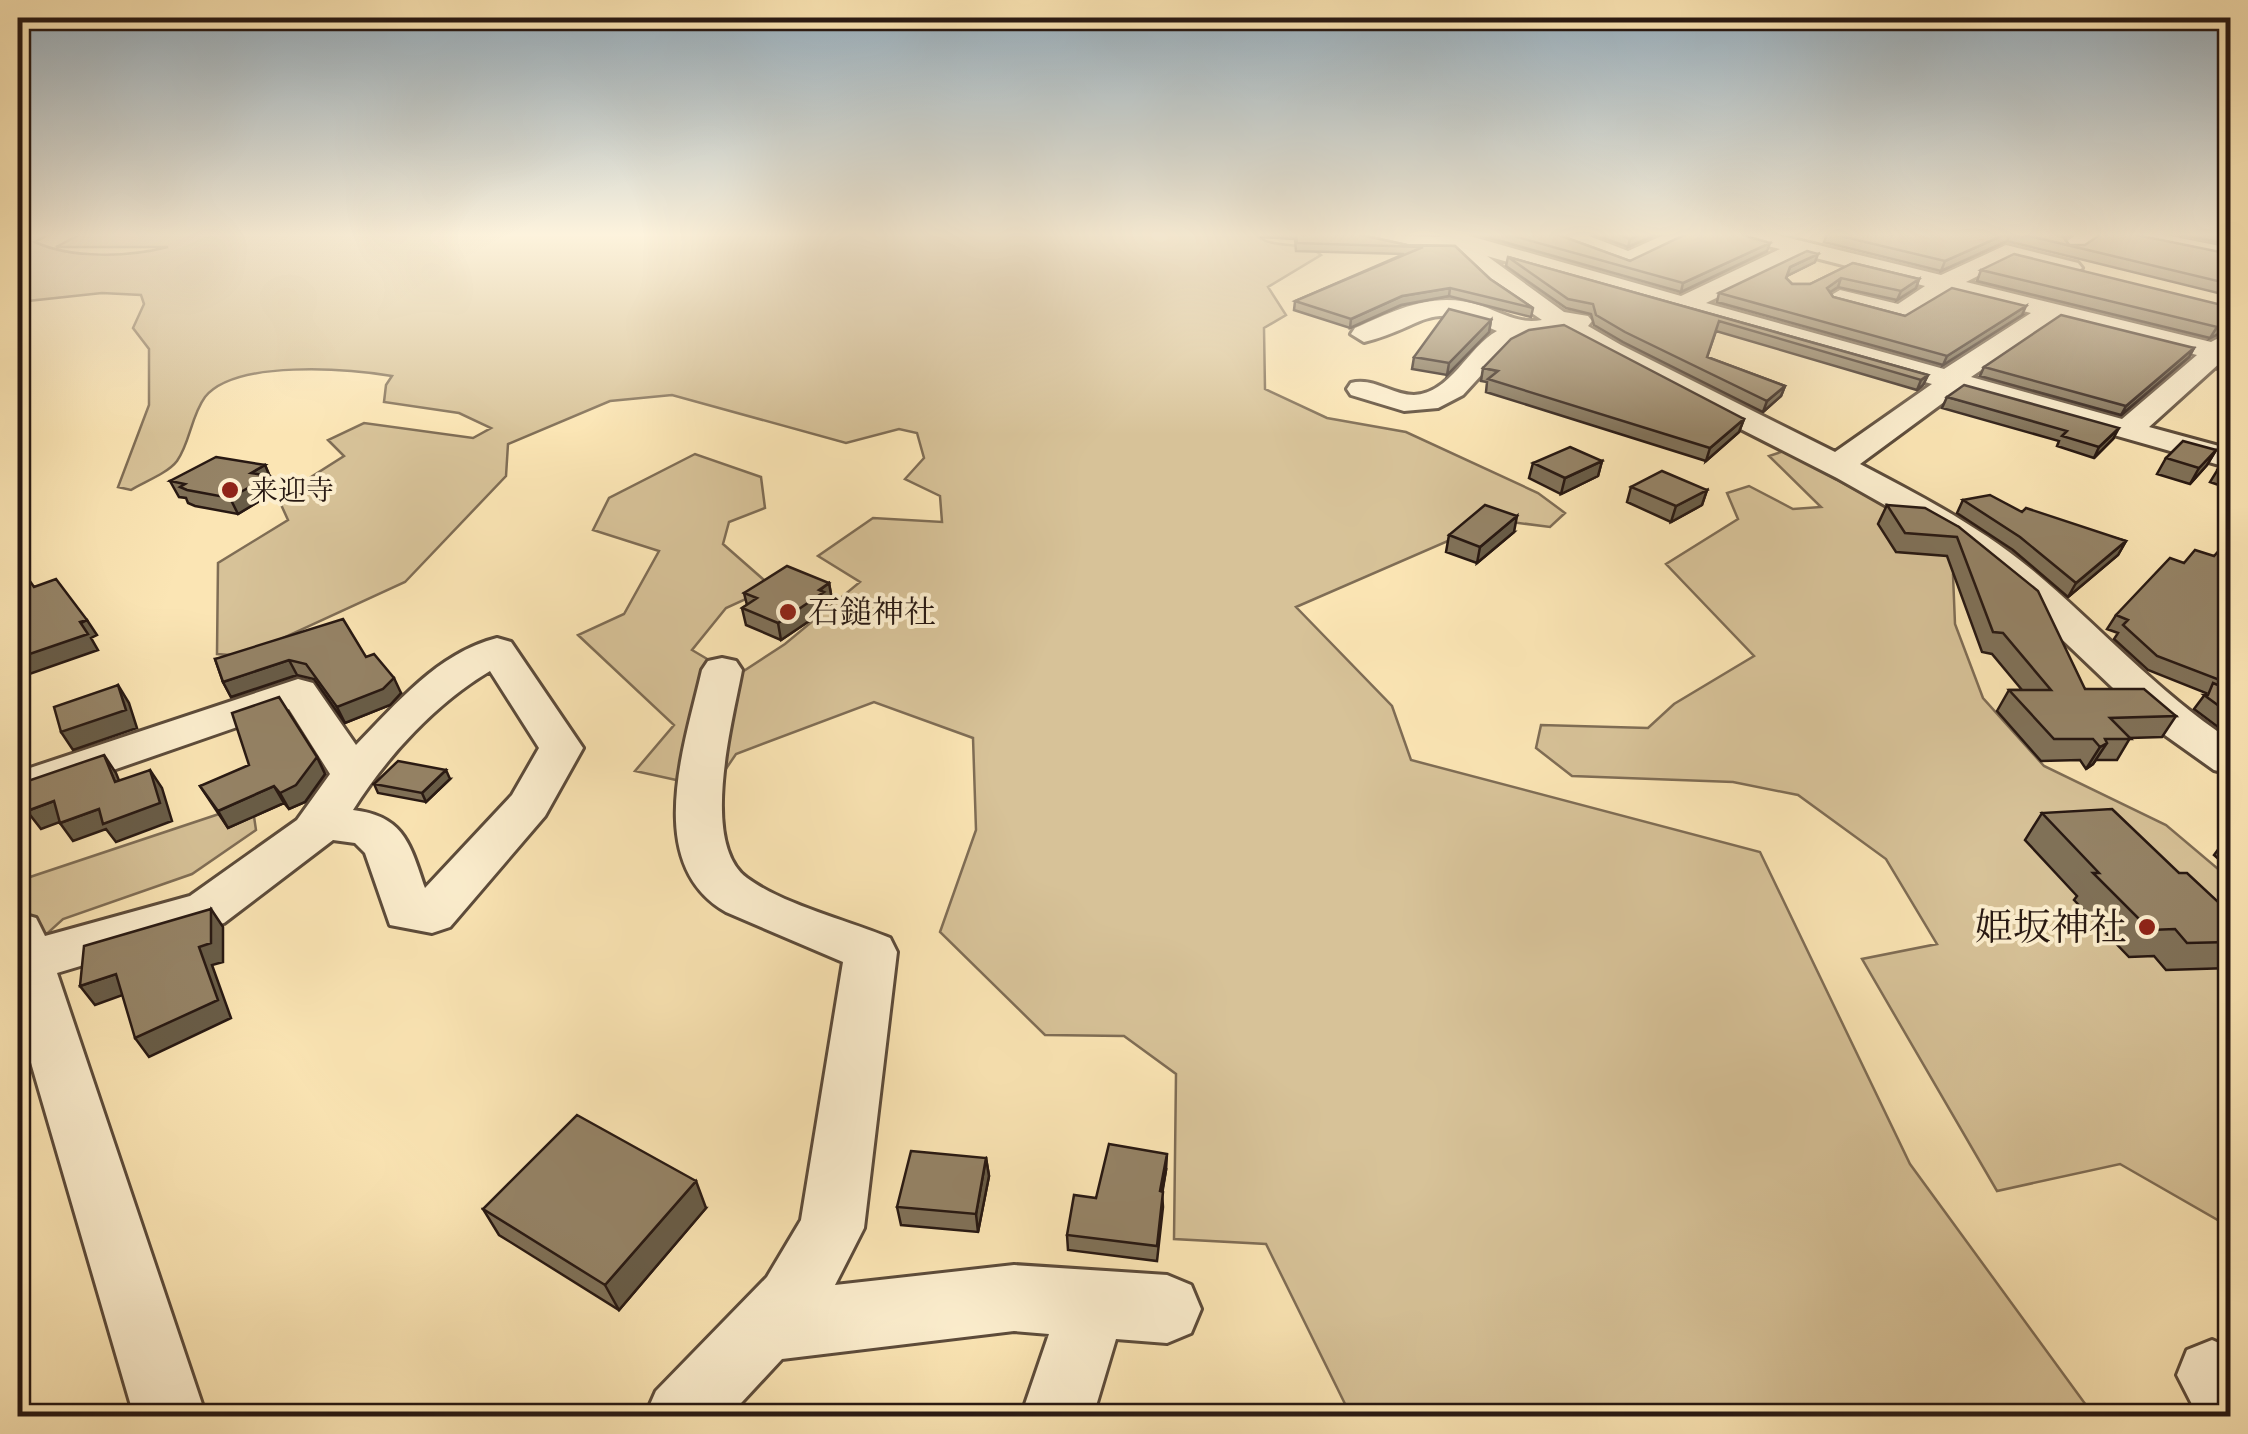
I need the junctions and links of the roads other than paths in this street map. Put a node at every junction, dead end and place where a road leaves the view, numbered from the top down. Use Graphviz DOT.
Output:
graph roads {
  1 [pos="1533,301"];
  2 [pos="1633,301"];
  3 [pos="1672,301"];
  4 [pos="1690,301"];
  5 [pos="1855,301"];
  6 [pos="1919,301"];
  7 [pos="2016,301"];
  8 [pos="1684,304"];
  9 [pos="2052,310"];
  10 [pos="1568,324"];
  11 [pos="1520,332"];
  12 [pos="1364,334"];
  13 [pos="2226,349"];
  14 [pos="1952,380"];
  15 [pos="1361,389"];
  16 [pos="2127,430"];
  17 [pos="2230,459"];
  18 [pos="1837,465"];
  19 [pos="722,670"];
  20 [pos="2230,760"];
  21 [pos="353,774"];
  22 [pos="18,788"];
  23 [pos="321,822"];
  24 [pos="23,946"];
  25 [pos="1093,1304"];
  26 [pos="1167,1309"];
  27 [pos="766,1327"];
  28 [pos="170,1416"];
  29 [pos="681,1416"];
  30 [pos="1056,1416"];
  1 -- 10 [label="street"];
  2 -- 10 [label="street"];
  3 -- 8 [label="street"];
  4 -- 8 [label="street"];
  5 -- 6 [label="street"];
  7 -- 9 [label="street"];
  8 -- 14 [label="street"];
  9 -- 13 [label="street"];
  9 -- 14 [label="street"];
  10 -- 11 [label="street"];
  10 -- 18 [label="street"];
  11 -- 12 [label="street"];
  11 -- 15 [label="street"];
  13 -- 16 [label="street"];
  14 -- 16 [label="street"];
  14 -- 18 [label="street"];
  16 -- 17 [label="street"];
  18 -- 20 [label="street"];
  19 -- 27 [label="street"];
  21 -- 22 [label="street"];
  21 -- 23 [label="street"];
  21 -- 23 [label="street"];
  23 -- 24 [label="street"];
  24 -- 28 [label="street"];
  25 -- 26 [label="street"];
  25 -- 27 [label="street"];
  25 -- 30 [label="street"];
  27 -- 29 [label="street"];
}
